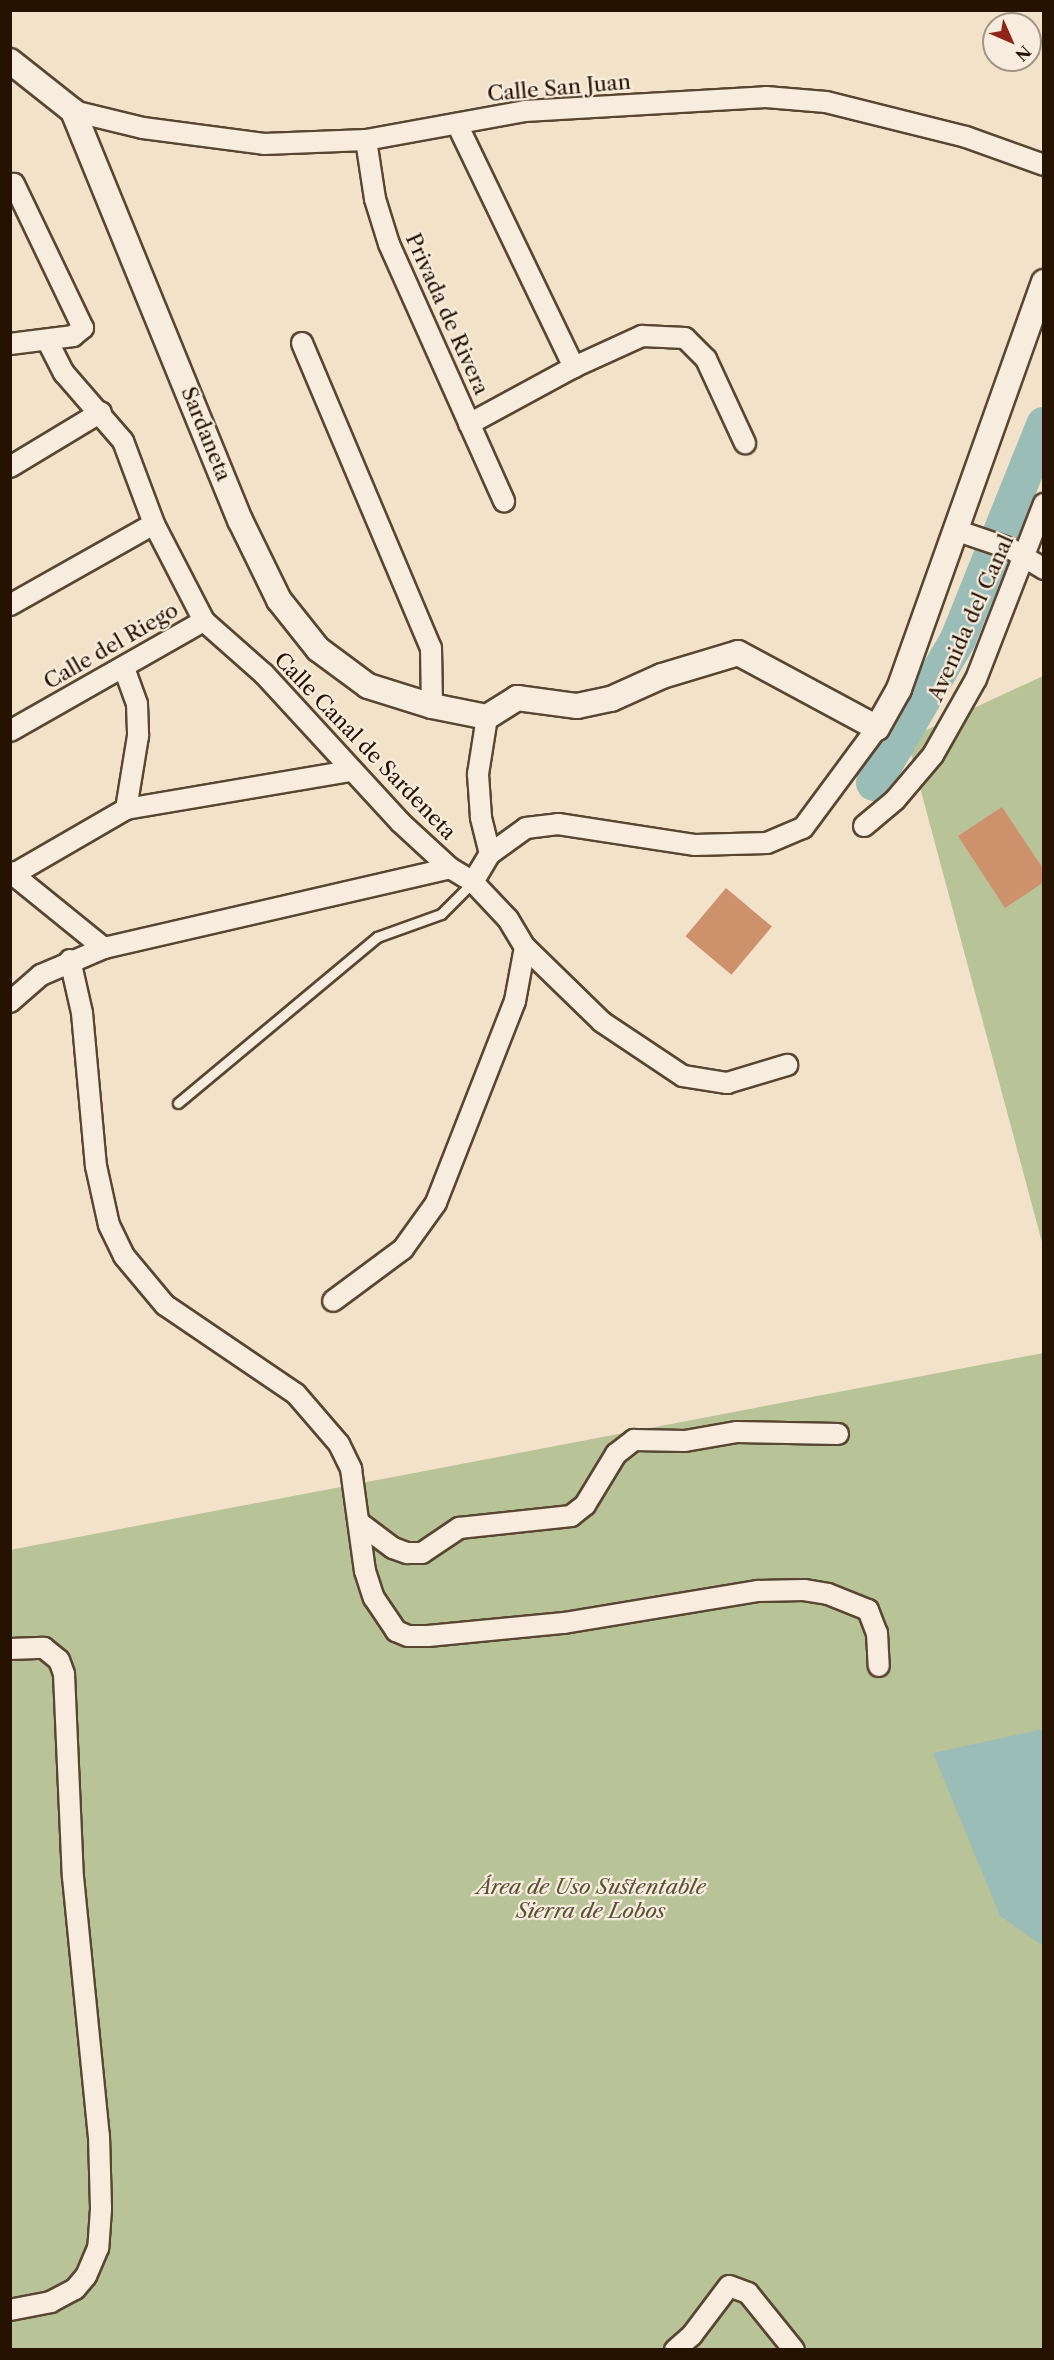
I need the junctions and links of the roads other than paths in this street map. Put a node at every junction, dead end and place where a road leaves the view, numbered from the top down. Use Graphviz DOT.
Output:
graph roads {
  1 [pos="10,61"];
  2 [pos="74,111"];
  3 [pos="457,124"];
  4 [pos="366,140"];
  5 [pos="1044,165"];
  6 [pos="14,184"];
  7 [pos="20,219"];
  8 [pos="1044,282"];
  9 [pos="47,340"];
  10 [pos="302,343"];
  11 [pos="10,344"];
  12 [pos="574,367"];
  13 [pos="101,412"];
  14 [pos="469,424"];
  15 [pos="745,443"];
  16 [pos="10,467"];
  17 [pos="504,501"];
  18 [pos="1044,504"];
  19 [pos="154,524"];
  20 [pos="955,530"];
  21 [pos="1019,552"];
  22 [pos="1044,569"];
  23 [pos="10,605"];
  24 [pos="204,621"];
  25 [pos="124,668"];
  26 [pos="432,706"];
  27 [pos="487,717"];
  28 [pos="877,728"];
  29 [pos="10,731"];
  30 [pos="351,771"];
  31 [pos="126,809"];
  32 [pos="864,826"];
  33 [pos="490,854"];
  34 [pos="450,868"];
  35 [pos="12,873"];
  36 [pos="473,882"];
  37 [pos="525,947"];
  38 [pos="104,948"];
  39 [pos="70,960"];
  40 [pos="10,1002"];
  41 [pos="787,1065"];
  42 [pos="178,1103"];
  43 [pos="333,1301"];
  44 [pos="838,1434"];
  45 [pos="361,1524"];
  46 [pos="10,1649"];
  47 [pos="879,1666"];
  48 [pos="10,2310"];
  49 [pos="675,2349"];
  50 [pos="794,2349"];
  1 -- 2 [label="street, Sardaneta"];
  2 -- 4 [label="street, Calle San Juan"];
  2 -- 26 [label="street, Sardaneta"];
  3 -- 4 [label="street, Calle San Juan"];
  3 -- 5 [label="street, Calle San Juan"];
  3 -- 12 [label="street"];
  4 -- 14 [label="street, Privada de Rivera"];
  6 -- 7 [label="street"];
  7 -- 9 [label="street"];
  8 -- 20 [label="street"];
  9 -- 11 [label="street"];
  9 -- 13 [label="street, Calle Canal de Sardeneta"];
  10 -- 26 [label="street"];
  12 -- 14 [label="street"];
  12 -- 15 [label="street"];
  13 -- 16 [label="street"];
  13 -- 19 [label="street, Calle Canal de Sardeneta"];
  14 -- 17 [label="street, Privada de Rivera"];
  18 -- 21 [label="street, Avenida del Canal"];
  19 -- 23 [label="street"];
  19 -- 24 [label="street, Calle Canal de Sardeneta"];
  20 -- 21 [label="street"];
  20 -- 28 [label="street"];
  21 -- 22 [label="street"];
  21 -- 32 [label="street, Avenida del Canal"];
  24 -- 25 [label="street, Calle del Riego"];
  24 -- 30 [label="street, Calle Canal de Sardeneta"];
  25 -- 29 [label="street, Calle del Riego"];
  25 -- 31 [label="street"];
  26 -- 27 [label="street, Sardaneta"];
  27 -- 28 [label="street"];
  27 -- 33 [label="street"];
  28 -- 33 [label="street"];
  30 -- 31 [label="street"];
  30 -- 34 [label="street, Calle Canal de Sardeneta"];
  31 -- 35 [label="street"];
  33 -- 36 [label="street"];
  34 -- 36 [label="street, Calle Canal de Sardeneta"];
  34 -- 38 [label="street"];
  35 -- 38 [label="street"];
  36 -- 37 [label="street, Calle Canal de Sardeneta"];
  36 -- 42 [label="lane"];
  37 -- 41 [label="street, Calle Canal de Sardeneta"];
  37 -- 43 [label="street"];
  38 -- 39 [label="street"];
  39 -- 40 [label="street"];
  39 -- 45 [label="street"];
  44 -- 45 [label="street"];
  45 -- 47 [label="street"];
  46 -- 48 [label="street"];
  49 -- 50 [label="street"];
}
